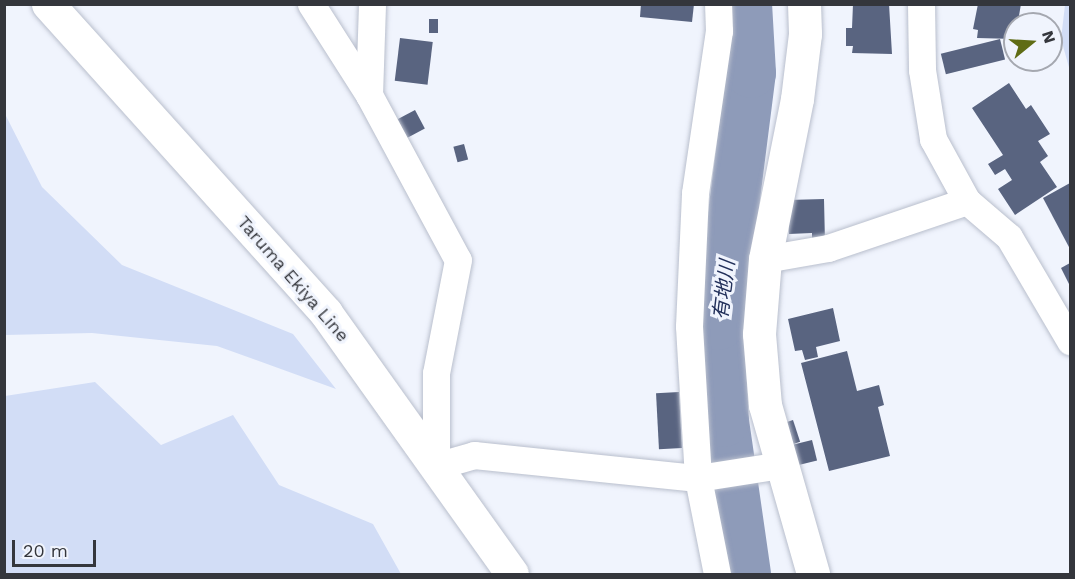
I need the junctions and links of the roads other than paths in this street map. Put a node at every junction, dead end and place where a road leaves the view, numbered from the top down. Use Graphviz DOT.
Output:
graph roads {
  1 [pos="48,4"];
  2 [pos="311,4"];
  3 [pos="372,4"];
  4 [pos="718,4"];
  5 [pos="804,4"];
  6 [pos="921,4"];
  7 [pos="369,95"];
  8 [pos="967,201"];
  9 [pos="765,259"];
  10 [pos="1071,341"];
  11 [pos="781,465"];
  12 [pos="436,466"];
  13 [pos="698,478"];
  14 [pos="512,574"];
  15 [pos="717,574"];
  16 [pos="813,574"];
  1 -- 12 [label="main road, Taruma Ekiya Line"];
  2 -- 7 [label="street"];
  3 -- 7 [label="street"];
  4 -- 13 [label="street"];
  5 -- 9 [label="main road"];
  6 -- 8 [label="street"];
  7 -- 12 [label="street"];
  8 -- 9 [label="street"];
  8 -- 10 [label="street"];
  9 -- 11 [label="main road"];
  11 -- 13 [label="street"];
  11 -- 16 [label="main road"];
  12 -- 13 [label="street"];
  12 -- 14 [label="main road, Taruma Ekiya Line"];
  13 -- 15 [label="street"];
}
